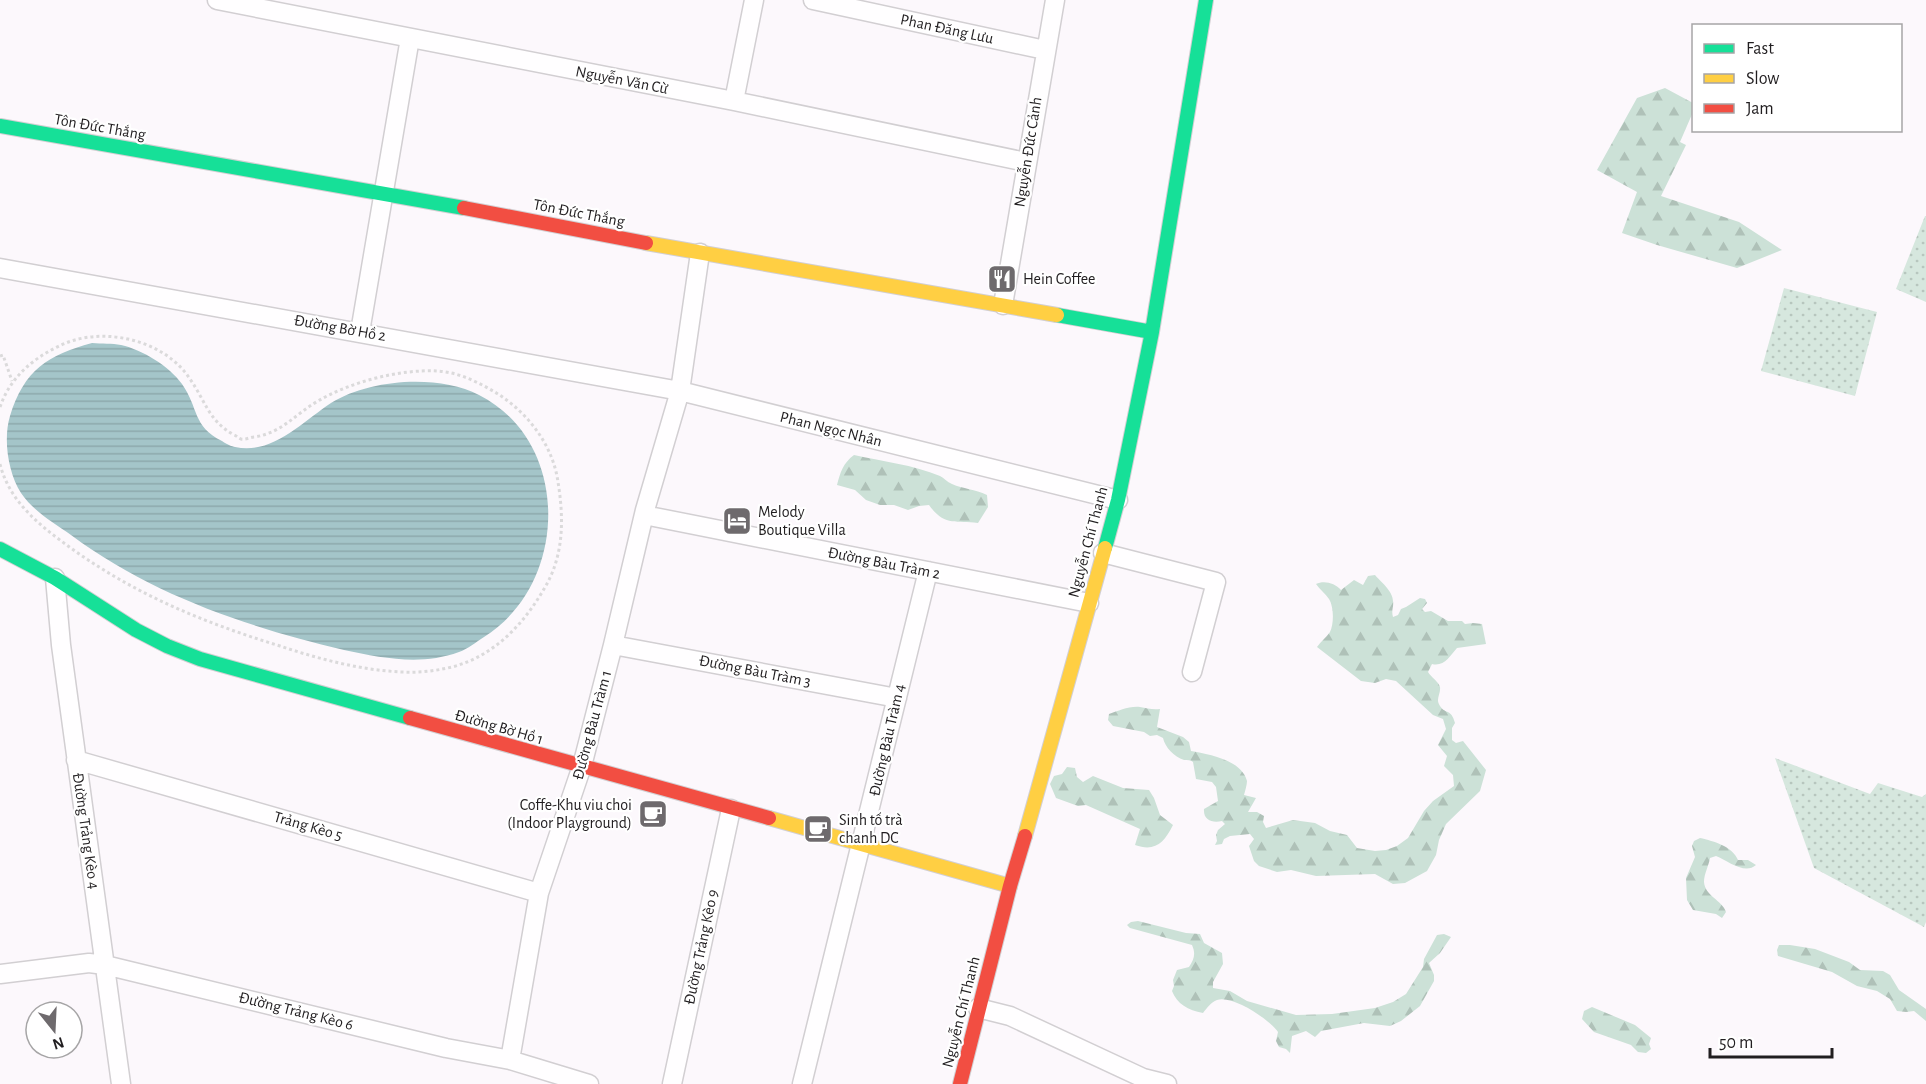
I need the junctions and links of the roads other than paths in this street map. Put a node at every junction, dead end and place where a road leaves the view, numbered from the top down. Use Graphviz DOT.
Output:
graph roads {
  1 [pos="218,0"];
  2 [pos="754,0"];
  3 [pos="813,0"];
  4 [pos="1055,0"];
  5 [pos="1206,0"];
  6 [pos="410,38"];
  7 [pos="1045,50"];
  8 [pos="734,101"];
  9 [pos="0,126"];
  10 [pos="1026,162"];
  11 [pos="382,192"];
  12 [pos="700,253"];
  13 [pos="0,268"];
  14 [pos="1003,305"];
  15 [pos="360,332"];
  16 [pos="1152,332"];
  17 [pos="680,391"];
  18 [pos="1118,500"];
  19 [pos="644,515"];
  20 [pos="0,549"];
  21 [pos="1103,553"];
  22 [pos="928,572"];
  23 [pos="55,578"];
  24 [pos="1089,603"];
  25 [pos="613,645"];
  26 [pos="1192,672"];
  27 [pos="897,698"];
  28 [pos="76,760"];
  29 [pos="582,766"];
  30 [pos="731,809"];
  31 [pos="861,846"];
  32 [pos="1010,886"];
  33 [pos="539,893"];
  34 [pos="105,965"];
  35 [pos="0,974"];
  36 [pos="978,1008"];
  37 [pos="510,1060"];
  38 [pos="120,1084"];
  39 [pos="589,1084"];
  40 [pos="672,1084"];
  41 [pos="802,1084"];
  42 [pos="960,1084"];
  43 [pos="1167,1084"];
  1 -- 6 [label="street, Nguyễn Văn Cừ"];
  2 -- 8 [label="street"];
  3 -- 7 [label="street, Phan Đăng Lưu"];
  4 -- 7 [label="street, Nguyễn Đức Cảnh"];
  5 -- 16 [label="street, Nguyễn Chí Thanh"];
  6 -- 8 [label="street, Nguyễn Văn Cừ"];
  6 -- 11 [label="street"];
  7 -- 10 [label="street, Nguyễn Đức Cảnh"];
  8 -- 10 [label="street, Nguyễn Văn Cừ"];
  9 -- 11 [label="street, Tôn Đức Thắng"];
  10 -- 14 [label="street, Nguyễn Đức Cảnh"];
  11 -- 12 [label="street, Tôn Đức Thắng"];
  11 -- 15 [label="street"];
  12 -- 14 [label="street, Tôn Đức Thắng"];
  12 -- 17 [label="street"];
  13 -- 15 [label="street, Đường Bờ Hồ 2"];
  14 -- 16 [label="street, Tôn Đức Thắng"];
  15 -- 17 [label="street, Đường Bờ Hồ 2"];
  16 -- 18 [label="street, Nguyễn Chí Thanh"];
  17 -- 18 [label="street, Phan Ngọc Nhân"];
  17 -- 19 [label="street, Đường Bàu Tràm 1"];
  18 -- 21 [label="street, Nguyễn Chí Thanh"];
  19 -- 22 [label="street, Đường Bàu Tràm 2"];
  19 -- 25 [label="street, Đường Bàu Tràm 1"];
  20 -- 23 [label="street, Đường Bờ Hồ 1"];
  21 -- 24 [label="street, Nguyễn Chí Thanh"];
  21 -- 26 [label="street"];
  22 -- 24 [label="street, Đường Bàu Tràm 2"];
  22 -- 27 [label="street, Đường Bàu Tràm 4"];
  23 -- 28 [label="street, Đường Trảng Kèo 4"];
  23 -- 29 [label="street, Đường Bờ Hồ 1"];
  24 -- 32 [label="street, Nguyễn Chí Thanh"];
  25 -- 27 [label="street, Đường Bàu Tràm 3"];
  25 -- 29 [label="street, Đường Bàu Tràm 1"];
  27 -- 31 [label="street, Đường Bàu Tràm 4"];
  28 -- 33 [label="street, Trảng Kèo 5"];
  28 -- 34 [label="street, Đường Trảng Kèo 4"];
  29 -- 30 [label="street, Đường Bờ Hồ 1"];
  29 -- 33 [label="street, Đường Bàu Tràm 1"];
  30 -- 31 [label="street, Đường Bờ Hồ 1"];
  30 -- 40 [label="street, Đường Trảng Kèo 9"];
  31 -- 32 [label="street, Đường Bờ Hồ 1"];
  31 -- 41 [label="street, Đường Bàu Tràm 4"];
  32 -- 36 [label="street, Nguyễn Chí Thanh"];
  33 -- 37 [label="street, Đường Bàu Tràm 1"];
  34 -- 35 [label="street, Đường Trảng Kèo 6"];
  34 -- 37 [label="street, Đường Trảng Kèo 6"];
  34 -- 38 [label="street, Đường Trảng Kèo 4"];
  36 -- 42 [label="street, Nguyễn Chí Thanh"];
  36 -- 43 [label="street"];
  37 -- 39 [label="street, Đường Trảng Kèo 6"];
}
